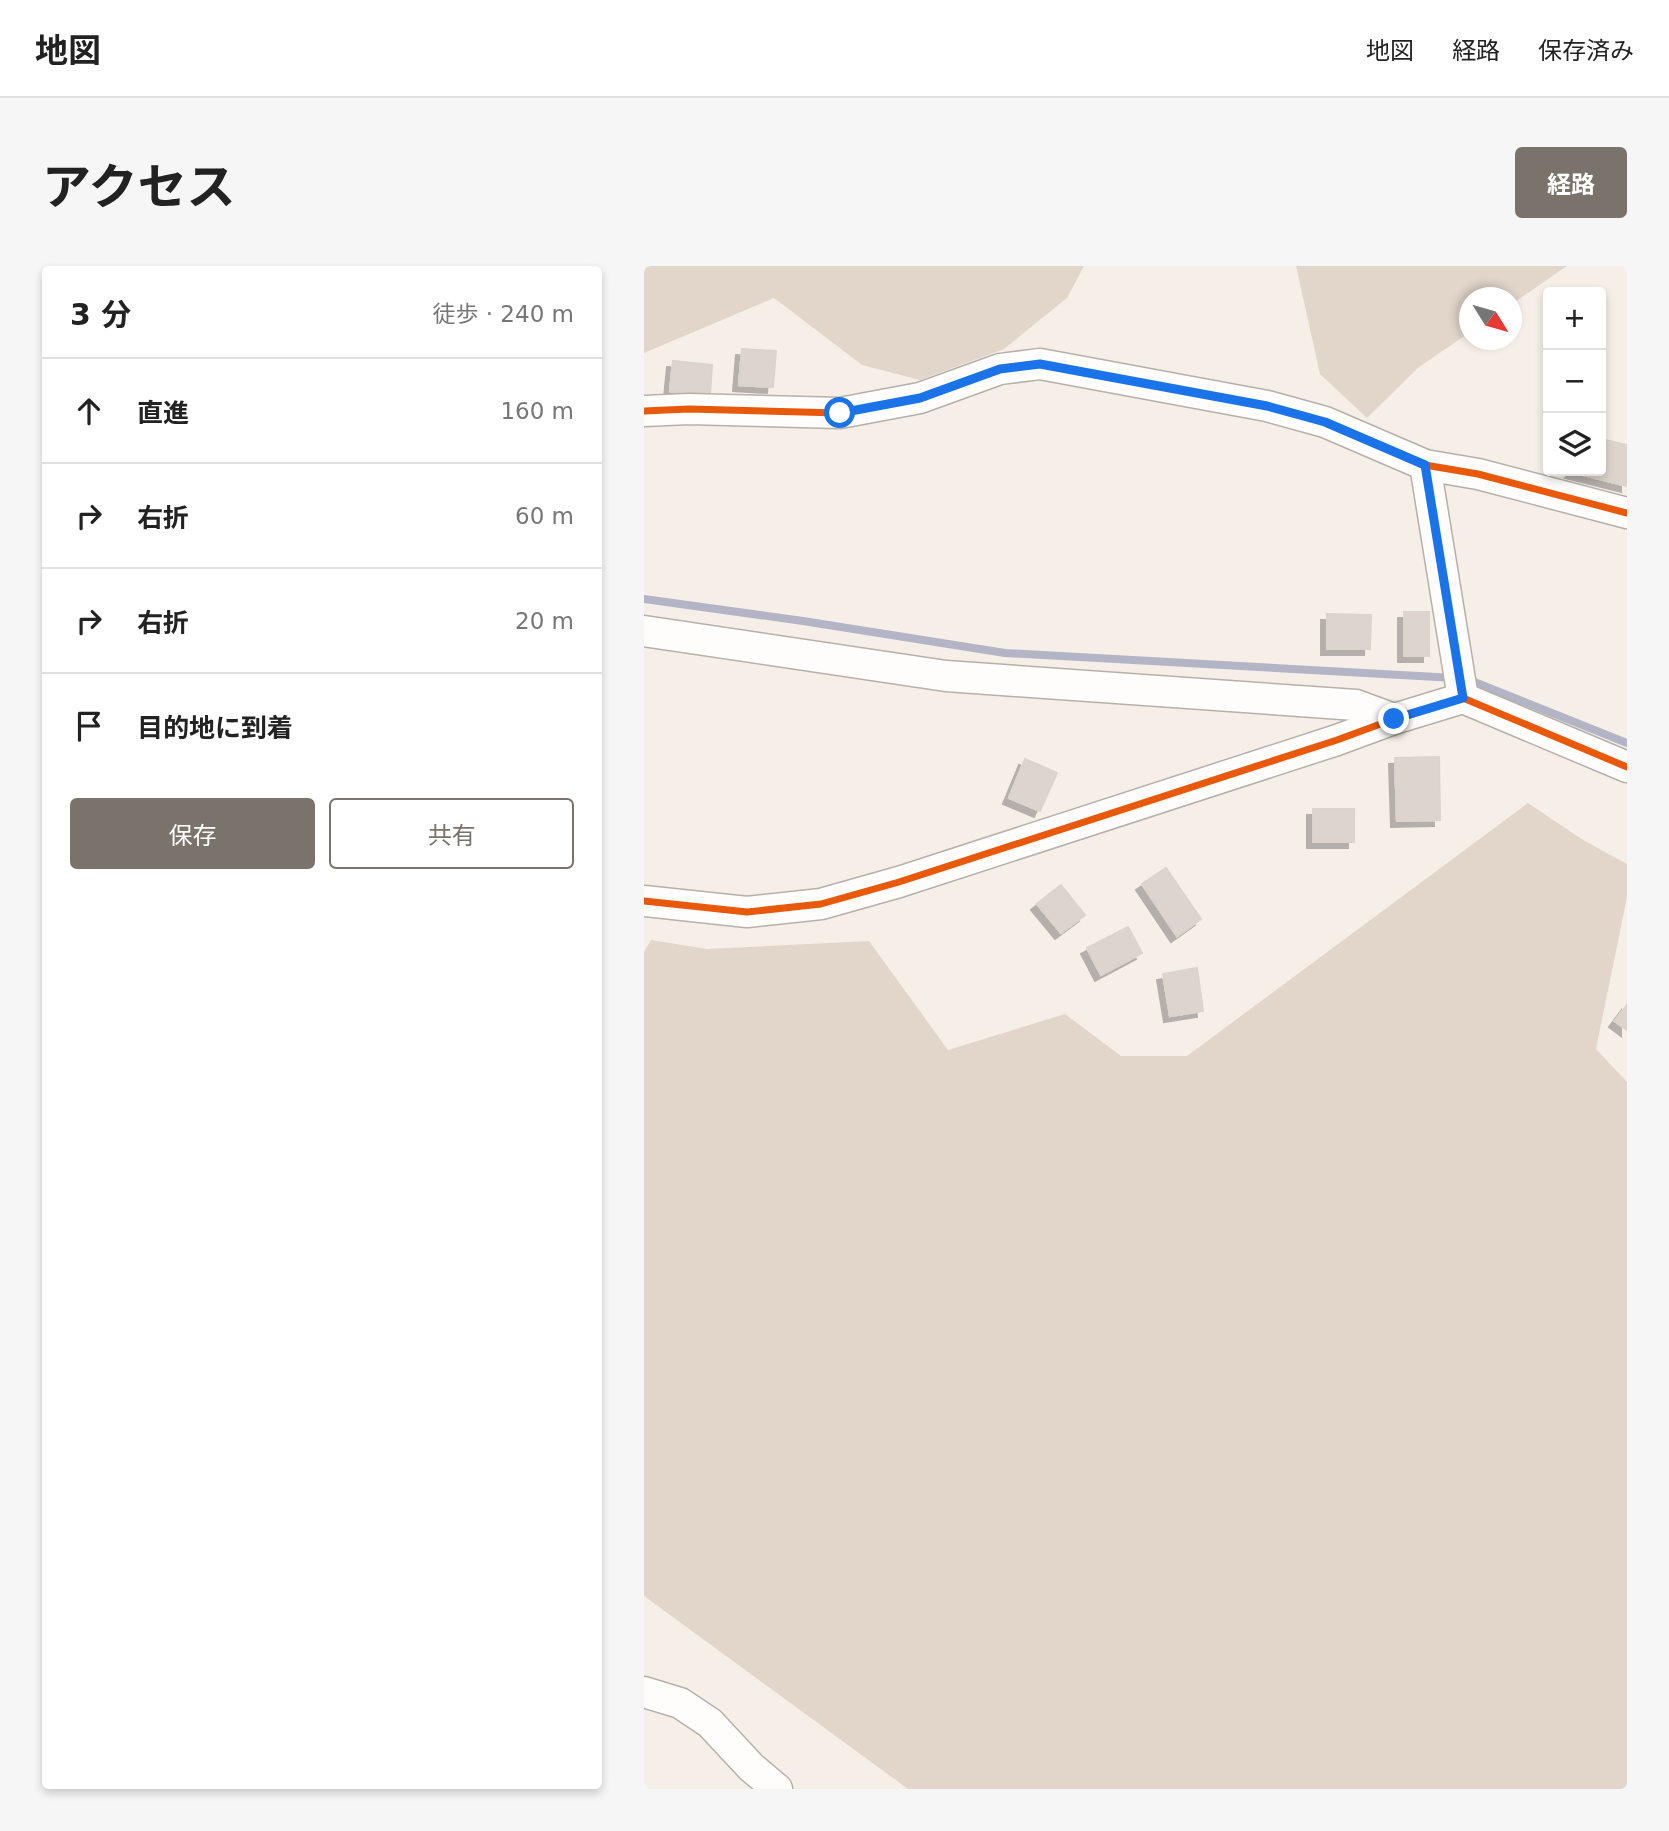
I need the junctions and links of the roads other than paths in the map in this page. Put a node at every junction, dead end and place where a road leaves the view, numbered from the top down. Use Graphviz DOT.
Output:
graph roads {
  1 [pos="644,411"];
  2 [pos="1425,465"];
  3 [pos="1627,513"];
  4 [pos="644,631"];
  5 [pos="1463,698"];
  6 [pos="1394,719"];
  7 [pos="1627,767"];
  8 [pos="644,901"];
  9 [pos="644,1692"];
  10 [pos="777,1789"];
  1 -- 2 [label="street"];
  2 -- 3 [label="street"];
  2 -- 5 [label="street"];
  4 -- 6 [label="street"];
  5 -- 6 [label="street"];
  5 -- 7 [label="street"];
  6 -- 8 [label="street"];
  9 -- 10 [label="street"];
}
